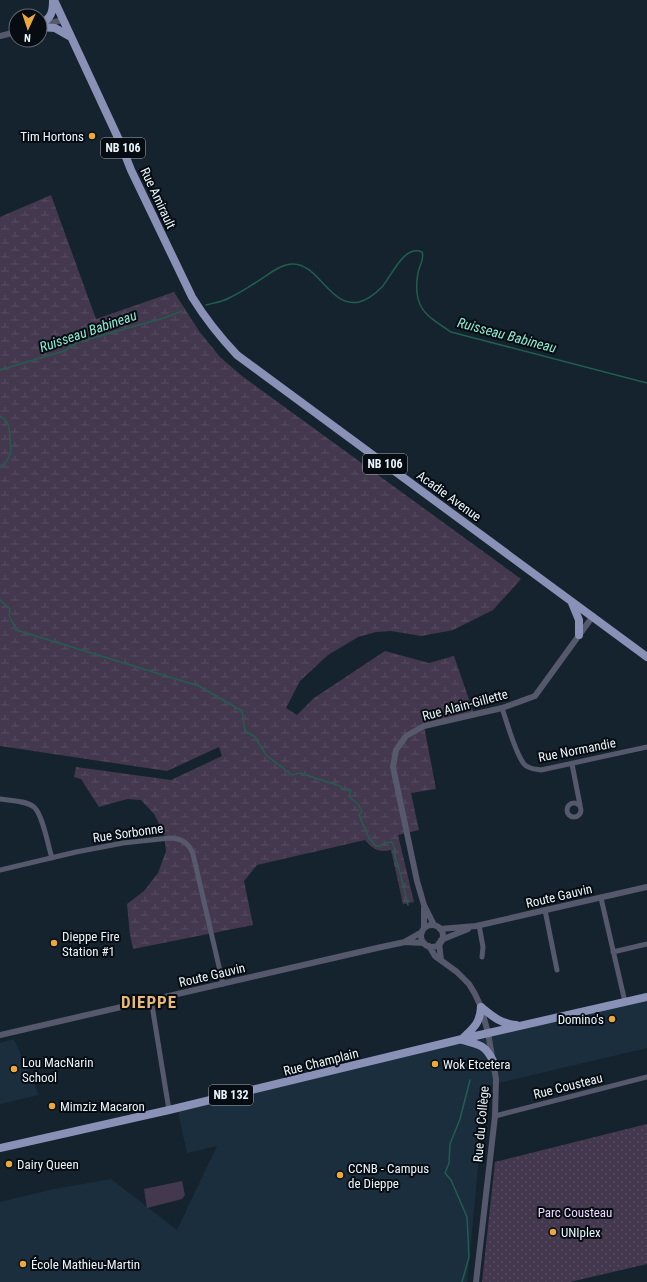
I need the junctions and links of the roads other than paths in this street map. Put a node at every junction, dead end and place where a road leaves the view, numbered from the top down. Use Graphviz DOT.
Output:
graph roads {
  1 [pos="53,0"];
  2 [pos="48,19"];
  3 [pos="62,20"];
  4 [pos="48,23"];
  5 [pos="48,27"];
  6 [pos="70,37"];
  7 [pos="192,297"];
  8 [pos="571,600"];
  9 [pos="593,616"];
  10 [pos="579,636"];
  11 [pos="647,657"];
  12 [pos="502,708"];
  13 [pos="647,747"];
  14 [pos="572,764"];
  15 [pos="0,799"];
  16 [pos="580,805"];
  17 [pos="52,858"];
  18 [pos="0,870"];
  19 [pos="647,887"];
  20 [pos="601,898"];
  21 [pos="424,905"];
  22 [pos="545,910"];
  23 [pos="434,925"];
  24 [pos="477,926"];
  25 [pos="440,929"];
  26 [pos="423,930"];
  27 [pos="405,942"];
  28 [pos="440,942"];
  29 [pos="427,944"];
  30 [pos="647,944"];
  31 [pos="613,952"];
  32 [pos="482,957"];
  33 [pos="441,960"];
  34 [pos="557,970"];
  35 [pos="223,984"];
  36 [pos="647,997"];
  37 [pos="151,1000"];
  38 [pos="625,1002"];
  39 [pos="481,1007"];
  40 [pos="523,1025"];
  41 [pos="488,1034"];
  42 [pos="0,1035"];
  43 [pos="462,1039"];
  44 [pos="493,1061"];
  45 [pos="647,1077"];
  46 [pos="169,1110"];
  47 [pos="495,1116"];
  48 [pos="0,1148"];
  49 [pos="476,1282"];
  1 -- 2 [label="main road"];
  1 -- 3 [label="main road, Rue Amirault / NB 106"];
  3 -- 4 [label="street"];
  3 -- 6 [label="main road, Rue Amirault / NB 106"];
  5 -- 6 [label="main road"];
  6 -- 7 [label="main road, Rue Amirault / NB 106"];
  7 -- 8 [label="main road, Acadie Avenue / NB 106"];
  8 -- 9 [label="main road, Acadie Avenue / NB 106"];
  8 -- 10 [label="main road"];
  9 -- 10 [label="street, Rue Alain-Gillette"];
  9 -- 11 [label="main road, Acadie Avenue / NB 106"];
  10 -- 12 [label="street, Rue Alain-Gillette"];
  12 -- 14 [label="street, Rue Normandie"];
  12 -- 21 [label="street, Rue Alain-Gillette"];
  13 -- 14 [label="street, Rue Normandie"];
  14 -- 16 [label="street"];
  15 -- 17 [label="street"];
  17 -- 18 [label="street, Rue Sorbonne"];
  17 -- 35 [label="street, Rue Sorbonne"];
  19 -- 20 [label="street, Route Gauvin"];
  20 -- 22 [label="street, Route Gauvin"];
  20 -- 31 [label="street"];
  21 -- 23 [label="street, Rue Alain-Gillette"];
  21 -- 26 [label="street, Rue Alain-Gillette"];
  22 -- 24 [label="street, Route Gauvin"];
  22 -- 34 [label="street"];
  23 -- 25 [label="street"];
  23 -- 26 [label="street"];
  24 -- 25 [label="street, Route Gauvin"];
  24 -- 28 [label="street, Route Gauvin"];
  24 -- 32 [label="street"];
  25 -- 28 [label="street"];
  26 -- 27 [label="street, Route Gauvin"];
  26 -- 29 [label="street"];
  27 -- 29 [label="street, Route Gauvin"];
  27 -- 35 [label="street, Route Gauvin"];
  28 -- 29 [label="street"];
  28 -- 33 [label="street"];
  29 -- 33 [label="street, Rue du Collège"];
  30 -- 31 [label="street"];
  31 -- 38 [label="street"];
  33 -- 39 [label="street, Rue du Collège"];
  35 -- 37 [label="street, Route Gauvin"];
  36 -- 38 [label="main road, Rue Champlain / NB 132"];
  37 -- 42 [label="street, Route Gauvin"];
  37 -- 46 [label="street"];
  38 -- 40 [label="main road, Rue Champlain / NB 132"];
  39 -- 40 [label="main road"];
  39 -- 41 [label="street, Rue du Collège"];
  39 -- 43 [label="main road"];
  40 -- 41 [label="main road, Rue Champlain / NB 132"];
  41 -- 43 [label="main road, Rue Champlain / NB 132"];
  41 -- 44 [label="street, Rue du Collège"];
  43 -- 44 [label="main road"];
  43 -- 46 [label="main road, Rue Champlain / NB 132"];
  44 -- 47 [label="street, Rue du Collège"];
  45 -- 47 [label="street, Rue Cousteau"];
  46 -- 48 [label="main road, Rue Champlain / NB 132"];
  47 -- 49 [label="street, Rue du Collège"];
}
